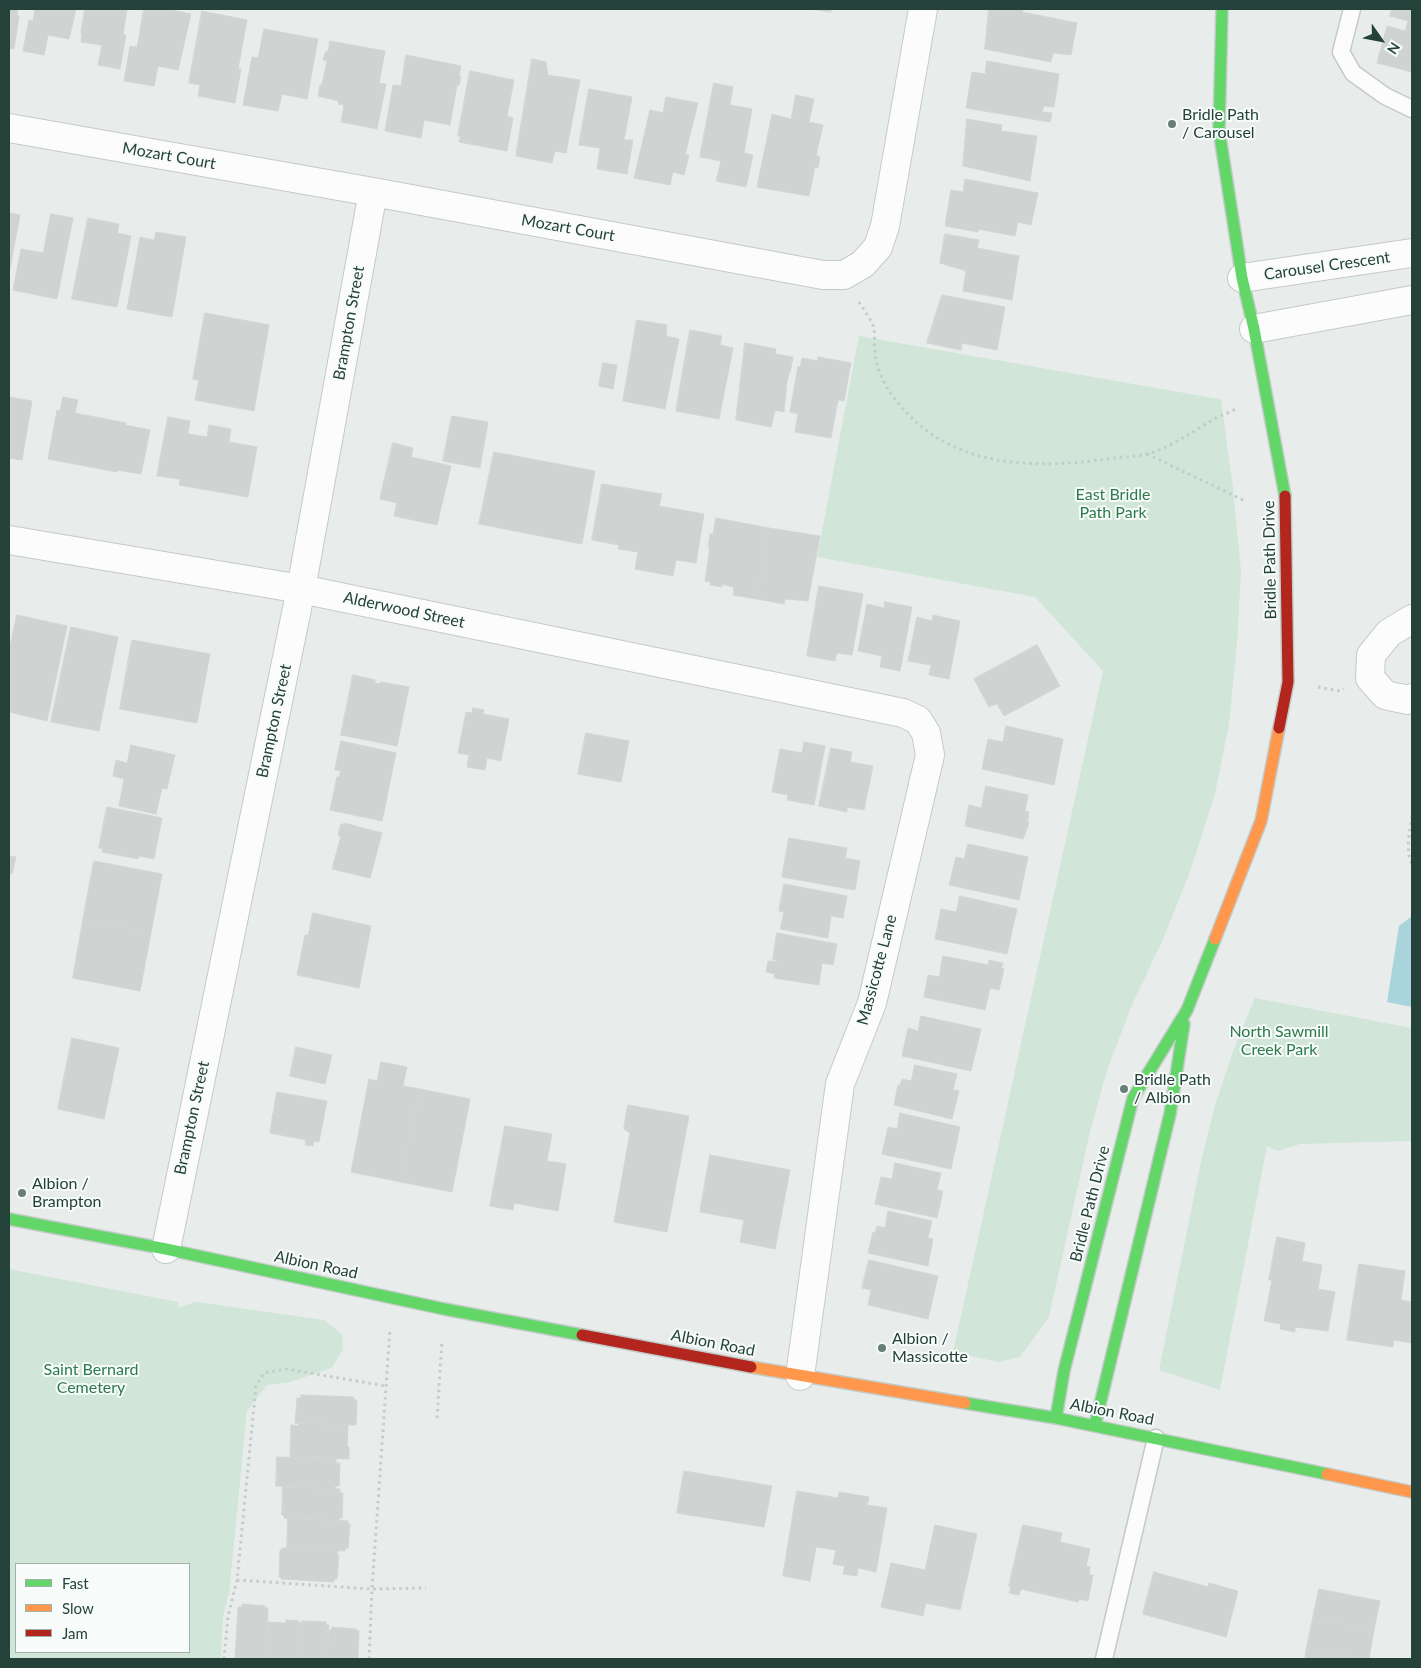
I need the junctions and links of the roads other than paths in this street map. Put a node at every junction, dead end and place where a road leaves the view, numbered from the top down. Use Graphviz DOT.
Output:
graph roads {
  1 [pos="923,9"];
  2 [pos="1222,9"];
  3 [pos="1352,9"];
  4 [pos="1412,109"];
  5 [pos="9,128"];
  6 [pos="373,192"];
  7 [pos="1412,254"];
  8 [pos="1242,278"];
  9 [pos="1412,300"];
  10 [pos="1254,329"];
  11 [pos="9,540"];
  12 [pos="301,589"];
  13 [pos="1412,619"];
  14 [pos="796,691"];
  15 [pos="1412,698"];
  16 [pos="1186,1010"];
  17 [pos="9,1219"];
  18 [pos="166,1249"];
  19 [pos="800,1376"];
  20 [pos="1056,1418"];
  21 [pos="1095,1425"];
  22 [pos="1156,1438"];
  23 [pos="1412,1492"];
  24 [pos="1104,1659"];
  1 -- 6 [label="street, Mozart Court"];
  2 -- 8 [label="street, Bridle Path Drive"];
  3 -- 4 [label="lane"];
  5 -- 6 [label="street, Mozart Court"];
  6 -- 12 [label="street, Brampton Street"];
  7 -- 8 [label="street, Carousel Crescent"];
  8 -- 10 [label="street, Bridle Path Drive"];
  9 -- 10 [label="street"];
  10 -- 16 [label="street, Bridle Path Drive"];
  11 -- 12 [label="street, Alderwood Street"];
  12 -- 14 [label="street, Alderwood Street"];
  12 -- 18 [label="street, Brampton Street"];
  13 -- 15 [label="street"];
  14 -- 19 [label="street, Massicotte Lane"];
  16 -- 20 [label="street, Bridle Path Drive"];
  16 -- 21 [label="street, Bridle Path Drive"];
  17 -- 18 [label="street, Albion Road"];
  18 -- 19 [label="street, Albion Road"];
  19 -- 20 [label="street, Albion Road"];
  20 -- 21 [label="street, Albion Road"];
  21 -- 22 [label="street, Albion Road"];
  22 -- 23 [label="street, Albion Road"];
  22 -- 24 [label="lane"];
}
